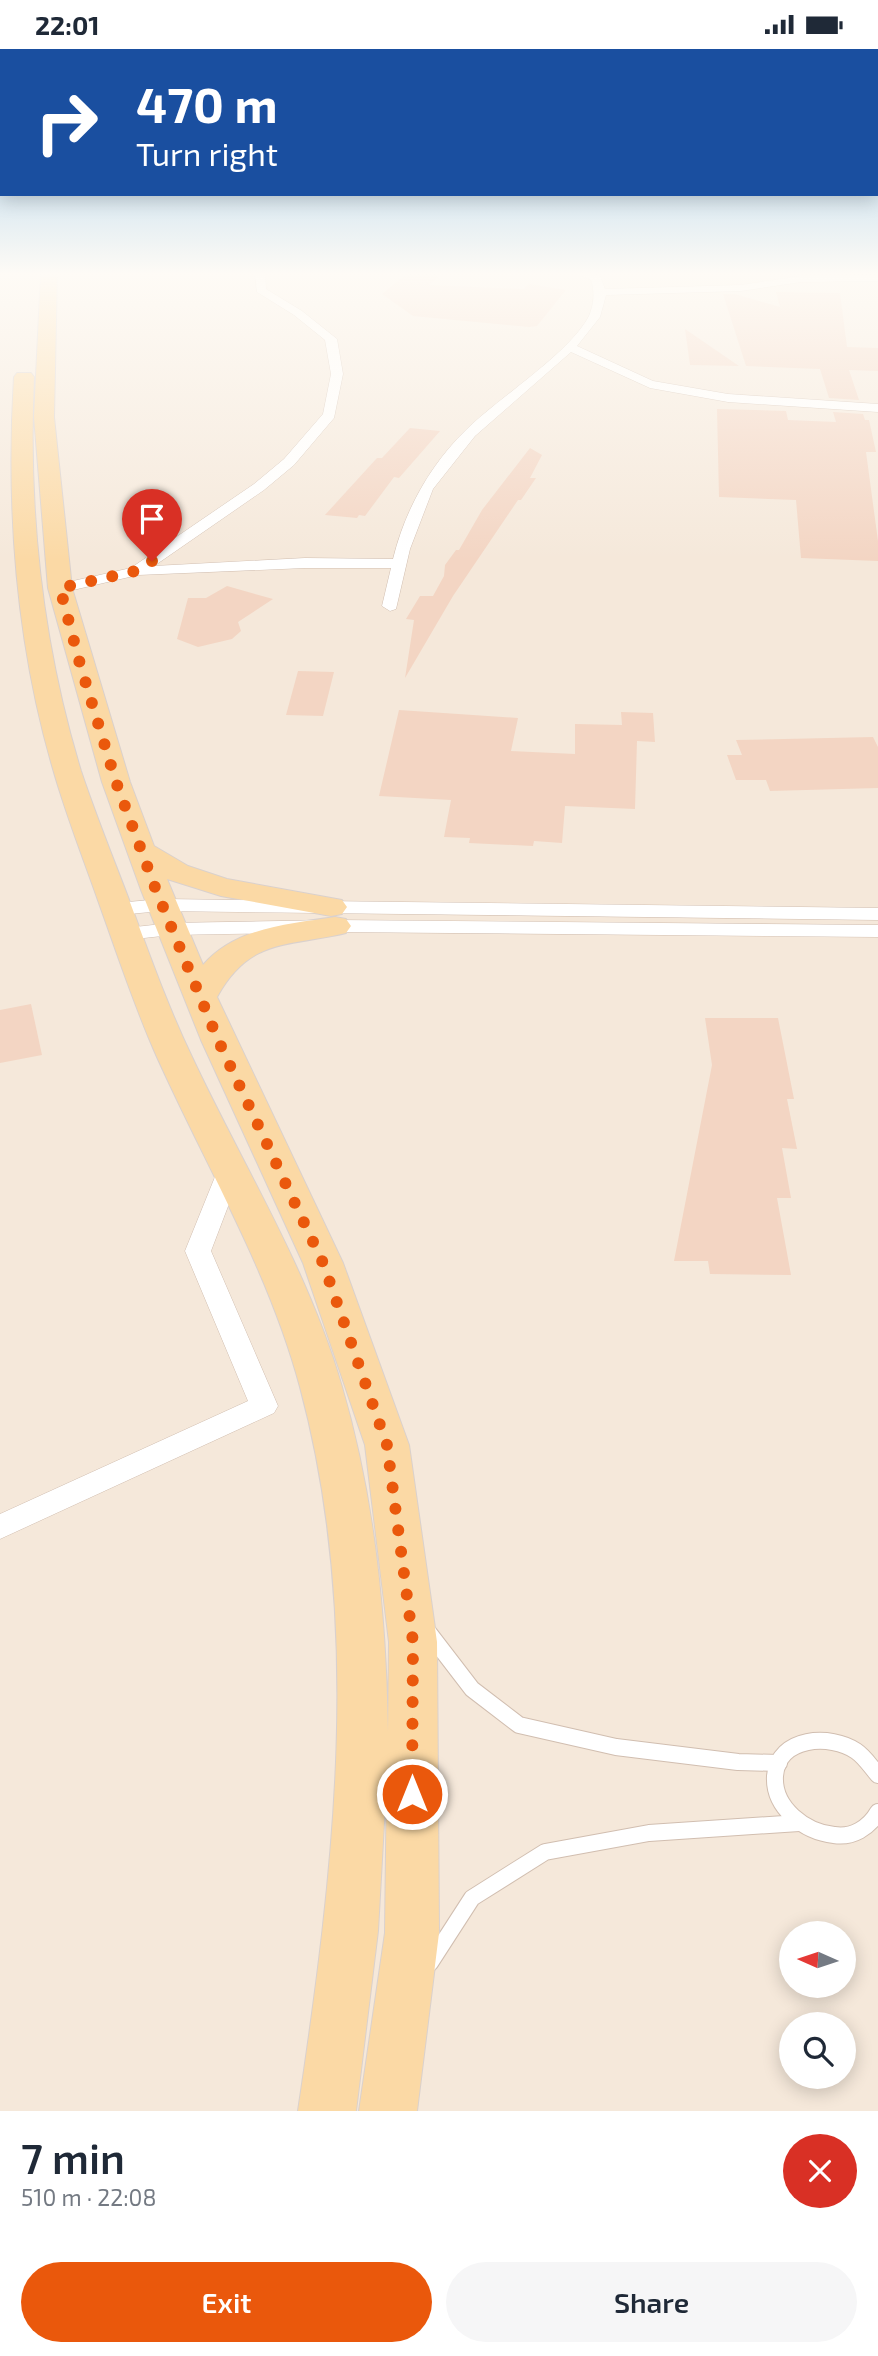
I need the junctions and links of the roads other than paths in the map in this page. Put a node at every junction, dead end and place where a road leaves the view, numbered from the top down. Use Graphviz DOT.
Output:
graph roads {
  1 [pos="24,368"];
  2 [pos="46,368"];
  3 [pos="336,368"];
  4 [pos="545,368"];
  5 [pos="616,368"];
  6 [pos="878,408"];
  7 [pos="399,564"];
  8 [pos="136,571"];
  9 [pos="60,588"];
  10 [pos="390,606"];
  11 [pos="142,851"];
  12 [pos="878,913"];
  13 [pos="167,917"];
  14 [pos="333,917"];
  15 [pos="121,922"];
  16 [pos="878,931"];
  17 [pos="200,998"];
  18 [pos="231,1167"];
  19 [pos="0,1527"];
  20 [pos="409,1608"];
  21 [pos="779,1763"];
  22 [pos="878,1775"];
  23 [pos="878,1812"];
  24 [pos="799,1823"];
  25 [pos="402,2006"];
  26 [pos="327,2111"];
  27 [pos="388,2111"];
  1 -- 15 [label="main road"];
  2 -- 9 [label="main road"];
  3 -- 8 [label="street"];
  4 -- 7 [label="street"];
  5 -- 6 [label="street"];
  7 -- 8 [label="street"];
  7 -- 10 [label="street"];
  8 -- 9 [label="street"];
  9 -- 11 [label="main road"];
  11 -- 13 [label="main road"];
  11 -- 14 [label="main road"];
  12 -- 14 [label="street"];
  13 -- 14 [label="street"];
  13 -- 15 [label="street"];
  13 -- 17 [label="main road"];
  14 -- 16 [label="street"];
  14 -- 17 [label="main road"];
  15 -- 18 [label="main road"];
  17 -- 20 [label="main road"];
  18 -- 19 [label="street"];
  18 -- 26 [label="main road"];
  20 -- 21 [label="lane"];
  20 -- 25 [label="main road"];
  21 -- 22 [label="lane"];
  21 -- 24 [label="lane"];
  23 -- 24 [label="lane"];
  24 -- 25 [label="lane"];
  25 -- 27 [label="main road"];
}
